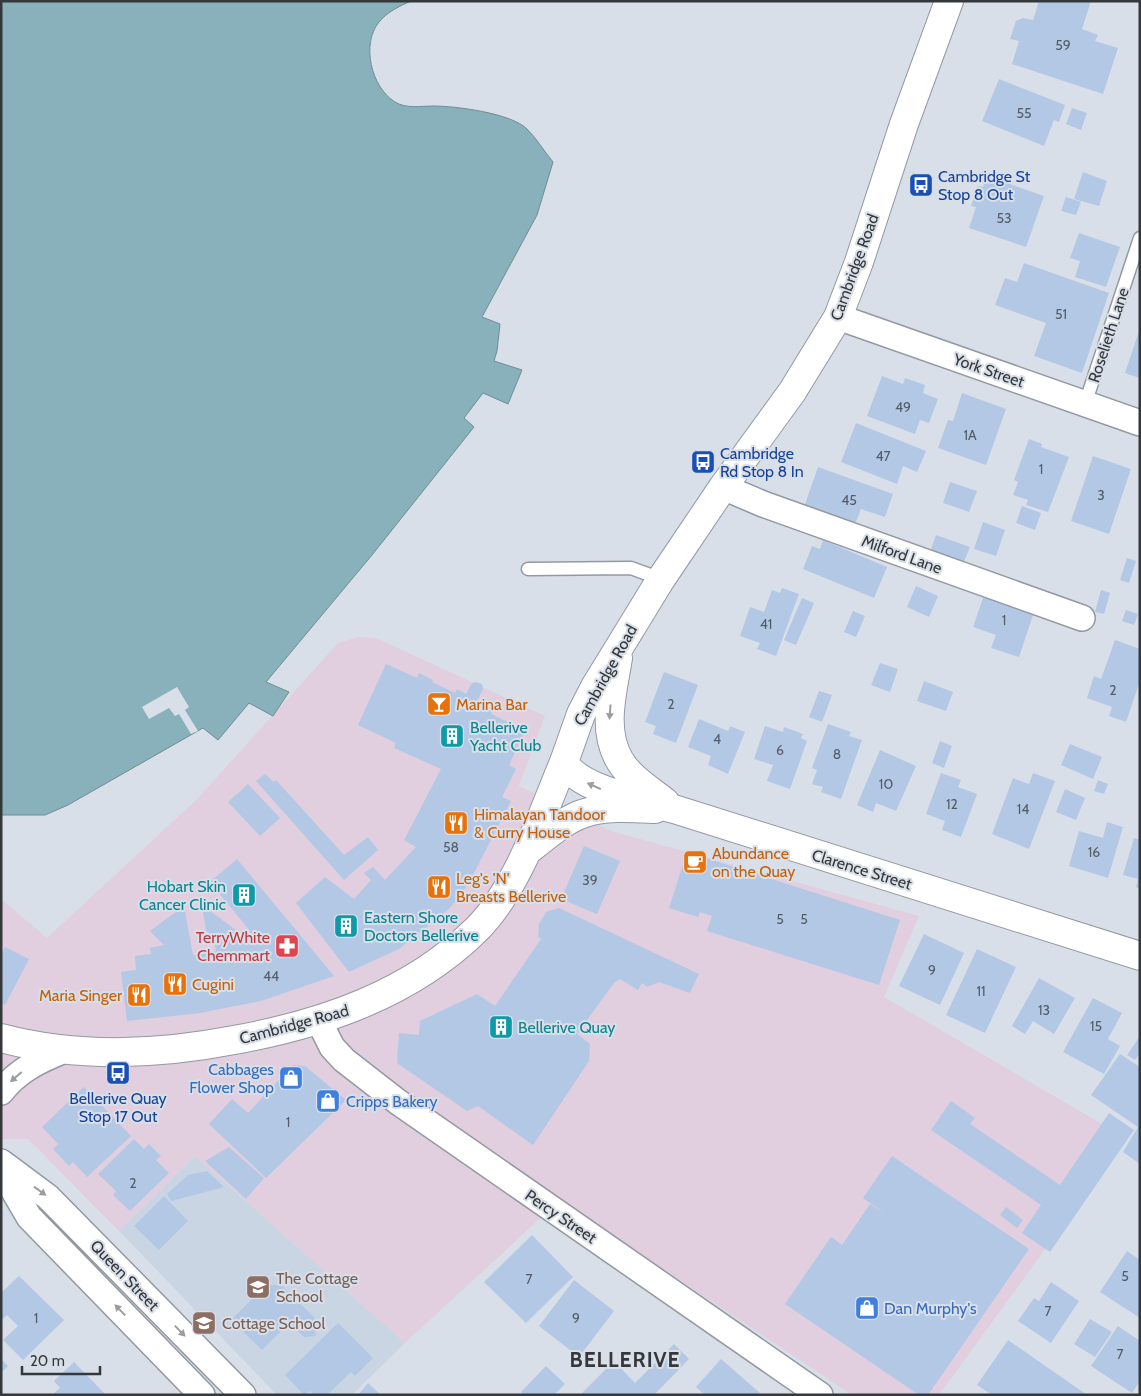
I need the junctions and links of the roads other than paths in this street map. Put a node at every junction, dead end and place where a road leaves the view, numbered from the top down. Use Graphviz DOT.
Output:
graph roads {
  1 [pos="949,1"];
  2 [pos="1140,238"];
  3 [pos="838,317"];
  4 [pos="1085,404"];
  5 [pos="1140,424"];
  6 [pos="724,487"];
  7 [pos="528,569"];
  8 [pos="661,579"];
  9 [pos="1082,618"];
  10 [pos="620,646"];
  11 [pos="564,762"];
  12 [pos="674,810"];
  13 [pos="526,852"];
  14 [pos="1140,956"];
  15 [pos="320,1021"];
  16 [pos="1,1038"];
  17 [pos="65,1050"];
  18 [pos="1,1092"];
  19 [pos="1,1162"];
  20 [pos="1,1169"];
  21 [pos="202,1395"];
  22 [pos="242,1395"];
  23 [pos="820,1395"];
  1 -- 3 [label="main road, Cambridge Road"];
  2 -- 4 [label="lane, Roselieth Lane"];
  3 -- 4 [label="street, York Street"];
  3 -- 6 [label="main road, Cambridge Road"];
  4 -- 5 [label="street, York Street"];
  6 -- 8 [label="main road, Cambridge Road"];
  6 -- 9 [label="street, Milford Lane"];
  7 -- 8 [label="lane"];
  8 -- 10 [label="main road, Cambridge Road"];
  10 -- 11 [label="main road, Cambridge Road"];
  10 -- 12 [label="main road, one-way"];
  12 -- 11 [label="main road, Clarence Street, one-way"];
  11 -- 13 [label="main road, Cambridge Road"];
  12 -- 13 [label="main road"];
  12 -- 14 [label="main road, Clarence Street"];
  13 -- 15 [label="main road, Cambridge Road"];
  15 -- 17 [label="main road, Cambridge Road"];
  15 -- 23 [label="street, Percy Street"];
  16 -- 17 [label="main road, Cambridge Road"];
  17 -- 18 [label="street, one-way"];
  19 -- 22 [label="street, Queen Street, one-way"];
  21 -- 20 [label="street, Queen Street, one-way"];
}
